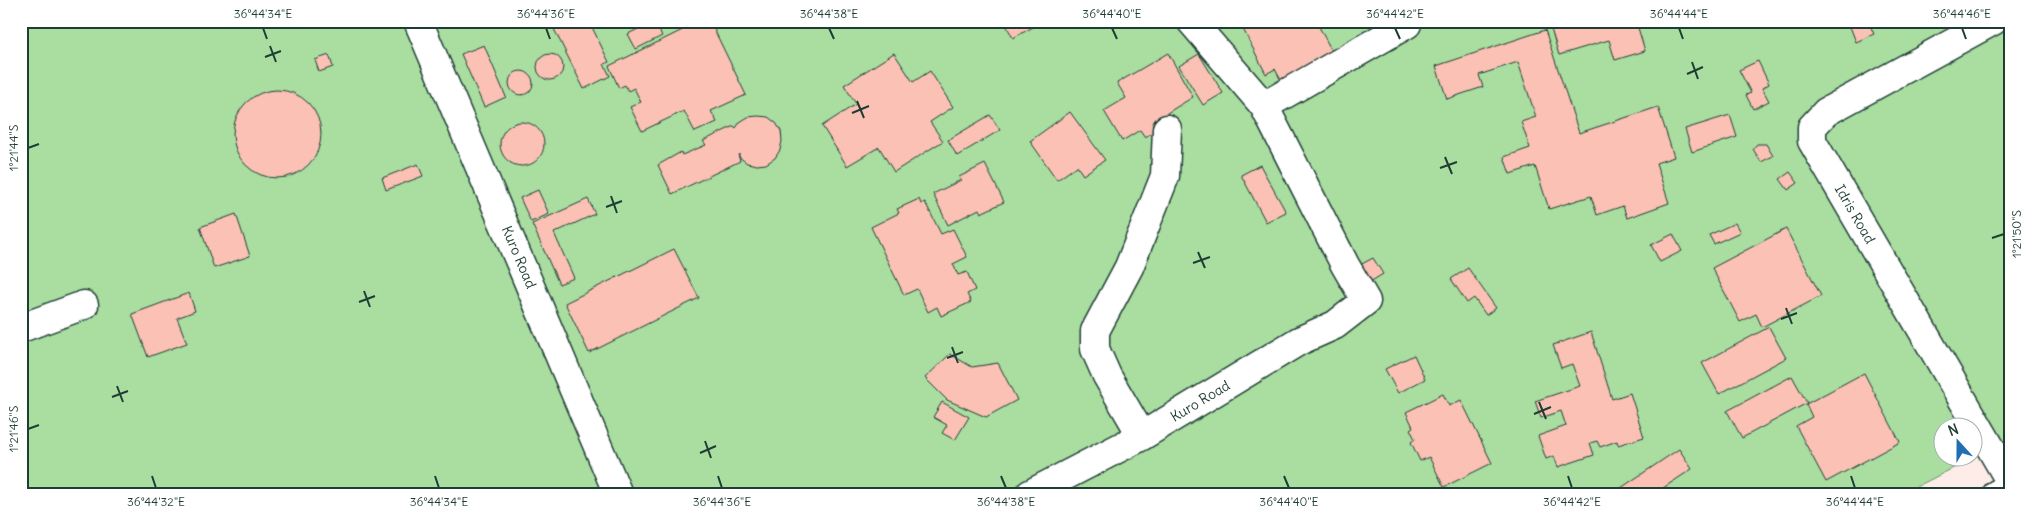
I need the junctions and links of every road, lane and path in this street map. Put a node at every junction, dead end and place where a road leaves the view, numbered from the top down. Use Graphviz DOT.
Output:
graph roads {
  1 [pos="418,21"];
  2 [pos="1191,21"];
  3 [pos="1993,21"];
  4 [pos="1407,24"];
  5 [pos="1264,106"];
  6 [pos="1167,129"];
  7 [pos="84,306"];
  8 [pos="21,328"];
  9 [pos="1142,436"];
  10 [pos="2010,482"];
  11 [pos="2010,487"];
  12 [pos="618,494"];
  13 [pos="1030,494"];
  14 [pos="1998,494"];
  1 -- 12 [label="street, Kuro Road"];
  2 -- 5 [label="street"];
  3 -- 10 [label="street, Idris Road"];
  4 -- 5 [label="street"];
  5 -- 9 [label="street, Kuro Road"];
  6 -- 9 [label="street"];
  7 -- 8 [label="street"];
  9 -- 13 [label="street, Kuro Road"];
  11 -- 14 [label="street"];
}
